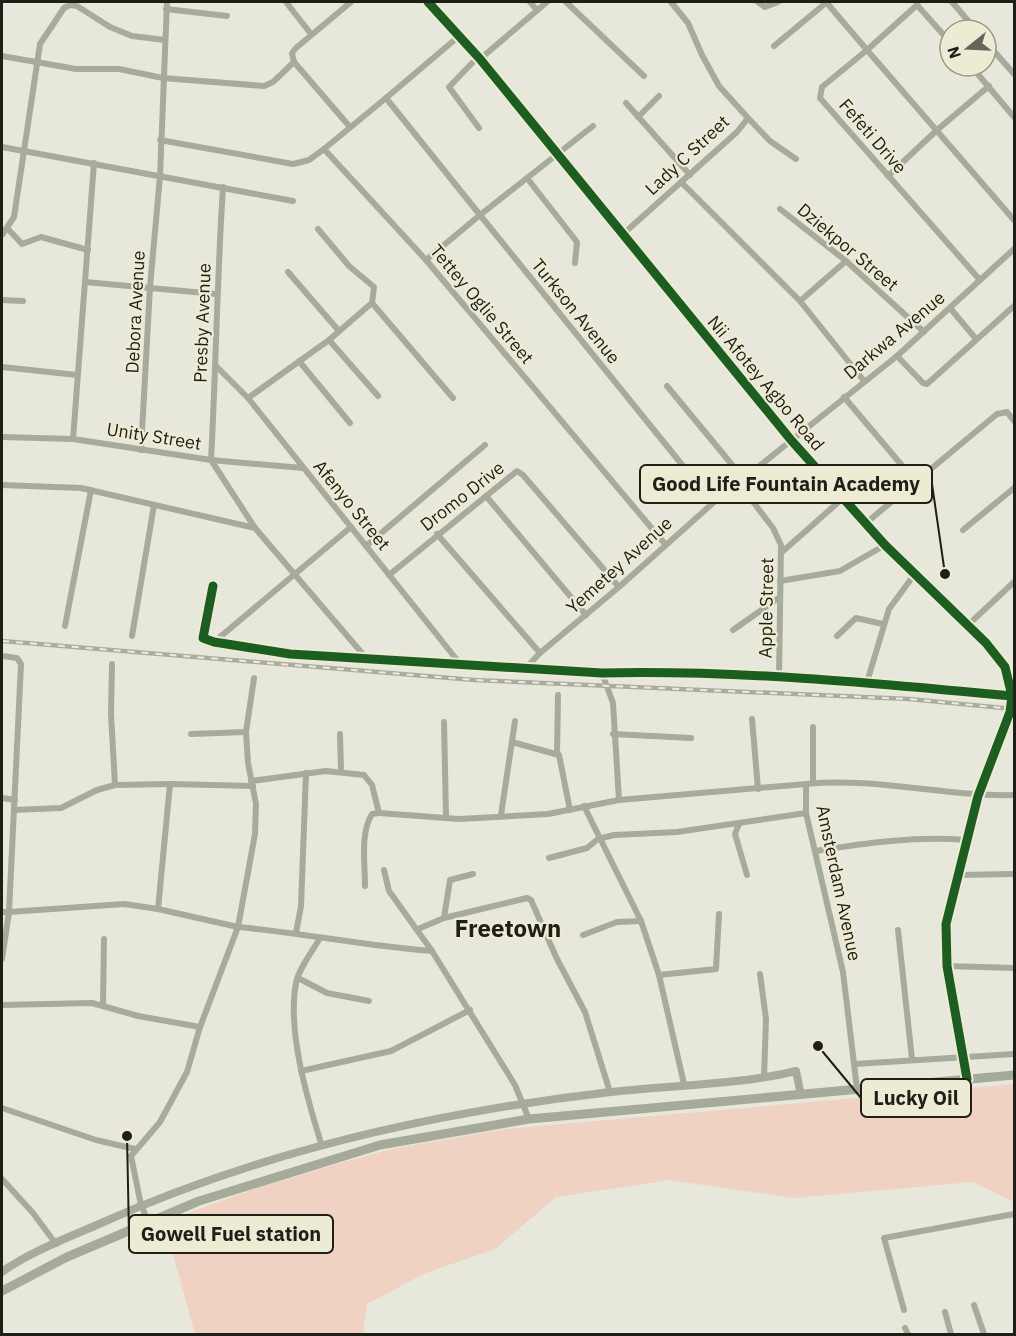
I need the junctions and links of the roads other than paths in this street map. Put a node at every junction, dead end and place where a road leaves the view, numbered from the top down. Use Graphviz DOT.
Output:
graph roads {
  1 [pos="167,2"];
  2 [pos="286,2"];
  3 [pos="351,2"];
  4 [pos="428,2"];
  5 [pos="530,2"];
  6 [pos="547,2"];
  7 [pos="566,2"];
  8 [pos="671,2"];
  9 [pos="758,2"];
  10 [pos="778,2"];
  11 [pos="826,2"];
  12 [pos="952,2"];
  13 [pos="919,3"];
  14 [pos="166,9"];
  15 [pos="537,10"];
  16 [pos="227,16"];
  17 [pos="966,18"];
  18 [pos="938,27"];
  19 [pos="312,34"];
  20 [pos="458,37"];
  21 [pos="165,40"];
  22 [pos="774,46"];
  23 [pos="867,50"];
  24 [pos="2,56"];
  25 [pos="998,56"];
  26 [pos="479,58"];
  27 [pos="294,62"];
  28 [pos="37,63"];
  29 [pos="1014,74"];
  30 [pos="644,76"];
  31 [pos="163,78"];
  32 [pos="982,78"];
  33 [pos="989,86"];
  34 [pos="659,96"];
  35 [pos="386,98"];
  36 [pos="626,103"];
  37 [pos="638,117"];
  38 [pos="1014,117"];
  39 [pos="748,118"];
  40 [pos="593,126"];
  41 [pos="350,127"];
  42 [pos="479,128"];
  43 [pos="937,130"];
  44 [pos="160,140"];
  45 [pos="2,147"];
  46 [pos="324,149"];
  47 [pos="23,151"];
  48 [pos="558,155"];
  49 [pos="796,159"];
  50 [pos="94,163"];
  51 [pos="690,175"];
  52 [pos="160,176"];
  53 [pos="888,176"];
  54 [pos="527,178"];
  55 [pos="681,182"];
  56 [pos="224,187"];
  57 [pos="293,201"];
  58 [pos="780,209"];
  59 [pos="480,215"];
  60 [pos="1014,220"];
  61 [pos="8,229"];
  62 [pos="318,229"];
  63 [pos="2,235"];
  64 [pos="622,235"];
  65 [pos="1014,249"];
  66 [pos="88,250"];
  67 [pos="426,260"];
  68 [pos="846,261"];
  69 [pos="575,263"];
  70 [pos="288,272"];
  71 [pos="980,280"];
  72 [pos="85,282"];
  73 [pos="150,287"];
  74 [pos="216,294"];
  75 [pos="2,300"];
  76 [pos="23,302"];
  77 [pos="800,302"];
  78 [pos="372,303"];
  79 [pos="1014,306"];
  80 [pos="950,308"];
  81 [pos="339,331"];
  82 [pos="924,332"];
  83 [pos="976,339"];
  84 [pos="329,340"];
  85 [pos="897,356"];
  86 [pos="299,361"];
  87 [pos="216,366"];
  88 [pos="2,367"];
  89 [pos="77,375"];
  90 [pos="864,381"];
  91 [pos="667,386"];
  92 [pos="378,396"];
  93 [pos="844,397"];
  94 [pos="248,398"];
  95 [pos="453,398"];
  96 [pos="1014,421"];
  97 [pos="350,423"];
  98 [pos="2,437"];
  99 [pos="73,439"];
  100 [pos="791,440"];
  101 [pos="485,446"];
  102 [pos="141,450"];
  103 [pos="211,460"];
  104 [pos="303,468"];
  105 [pos="741,480"];
  106 [pos="916,482"];
  107 [pos="2,485"];
  108 [pos="1014,488"];
  109 [pos="91,490"];
  110 [pos="486,496"];
  111 [pos="842,499"];
  112 [pos="713,502"];
  113 [pos="154,505"];
  114 [pos="866,523"];
  115 [pos="351,527"];
  116 [pos="255,528"];
  117 [pos="963,530"];
  118 [pos="437,534"];
  119 [pos="665,543"];
  120 [pos="885,545"];
  121 [pos="366,546"];
  122 [pos="782,552"];
  123 [pos="294,575"];
  124 [pos="389,575"];
  125 [pos="914,575"];
  126 [pos="780,581"];
  127 [pos="1014,582"];
  128 [pos="213,585"];
  129 [pos="620,587"];
  130 [pos="780,597"];
  131 [pos="586,615"];
  132 [pos="883,624"];
  133 [pos="968,625"];
  134 [pos="65,626"];
  135 [pos="733,630"];
  136 [pos="132,636"];
  137 [pos="837,636"];
  138 [pos="214,642"];
  139 [pos="540,653"];
  140 [pos="2,656"];
  141 [pos="367,659"];
  142 [pos="112,664"];
  143 [pos="461,665"];
  144 [pos="525,669"];
  145 [pos="602,673"];
  146 [pos="779,676"];
  147 [pos="254,678"];
  148 [pos="867,682"];
  149 [pos="1012,682"];
  150 [pos="558,695"];
  151 [pos="1012,696"];
  152 [pos="752,718"];
  153 [pos="515,721"];
  154 [pos="444,722"];
  155 [pos="813,727"];
  156 [pos="246,732"];
  157 [pos="191,734"];
  158 [pos="340,734"];
  159 [pos="613,734"];
  160 [pos="691,738"];
  161 [pos="512,742"];
  162 [pos="557,753"];
  163 [pos="341,771"];
  164 [pos="306,773"];
  165 [pos="809,783"];
  166 [pos="170,784"];
  167 [pos="252,784"];
  168 [pos="115,785"];
  169 [pos="758,789"];
  170 [pos="1014,795"];
  171 [pos="978,796"];
  172 [pos="2,798"];
  173 [pos="15,800"];
  174 [pos="620,800"];
  175 [pos="584,806"];
  176 [pos="14,810"];
  177 [pos="570,810"];
  178 [pos="379,813"];
  179 [pos="806,813"];
  180 [pos="501,815"];
  181 [pos="446,816"];
  182 [pos="739,824"];
  183 [pos="598,839"];
  184 [pos="966,840"];
  185 [pos="816,851"];
  186 [pos="549,858"];
  187 [pos="384,870"];
  188 [pos="473,874"];
  189 [pos="1014,874"];
  190 [pos="747,875"];
  191 [pos="957,875"];
  192 [pos="365,886"];
  193 [pos="158,909"];
  194 [pos="5,912"];
  195 [pos="719,914"];
  196 [pos="444,918"];
  197 [pos="642,921"];
  198 [pos="238,927"];
  199 [pos="418,929"];
  200 [pos="898,930"];
  201 [pos="297,933"];
  202 [pos="583,934"];
  203 [pos="320,938"];
  204 [pos="104,939"];
  205 [pos="432,951"];
  206 [pos="2,959"];
  207 [pos="947,966"];
  208 [pos="1014,968"];
  209 [pos="760,974"];
  210 [pos="659,975"];
  211 [pos="298,978"];
  212 [pos="369,1001"];
  213 [pos="2,1005"];
  214 [pos="103,1005"];
  215 [pos="470,1010"];
  216 [pos="200,1027"];
  217 [pos="1014,1054"];
  218 [pos="964,1057"];
  219 [pos="912,1059"];
  220 [pos="855,1064"];
  221 [pos="301,1071"];
  222 [pos="1014,1075"];
  223 [pos="764,1077"];
  224 [pos="968,1079"];
  225 [pos="684,1084"];
  226 [pos="857,1089"];
  227 [pos="610,1092"];
  228 [pos="801,1095"];
  229 [pos="525,1104"];
  230 [pos="2,1108"];
  231 [pos="530,1119"];
  232 [pos="321,1143"];
  233 [pos="135,1149"];
  234 [pos="2,1179"];
  235 [pos="141,1205"];
  236 [pos="1014,1214"];
  237 [pos="148,1221"];
  238 [pos="56,1244"];
  239 [pos="3,1269"];
  240 [pos="2,1291"];
  241 [pos="974,1305"];
  242 [pos="904,1310"];
  243 [pos="945,1312"];
  244 [pos="951,1335"];
  245 [pos="984,1335"];
  1 -- 14 [label="street"];
  2 -- 19 [label="street"];
  3 -- 19 [label="street"];
  4 -- 20 [label="street, Nii Afotey Agbo Road"];
  5 -- 15 [label="street"];
  6 -- 15 [label="street"];
  7 -- 30 [label="street"];
  8 -- 39 [label="street, Lady C Street"];
  9 -- 10 [label="street"];
  11 -- 22 [label="street"];
  11 -- 23 [label="street"];
  12 -- 17 [label="street"];
  13 -- 18 [label="street"];
  13 -- 23 [label="street"];
  14 -- 16 [label="street"];
  14 -- 21 [label="street"];
  15 -- 26 [label="street"];
  19 -- 27 [label="street"];
  20 -- 26 [label="street, Nii Afotey Agbo Road"];
  20 -- 35 [label="street"];
  21 -- 28 [label="street"];
  21 -- 31 [label="street"];
  23 -- 43 [label="street"];
  23 -- 53 [label="street, Fefeti Drive"];
  24 -- 28 [label="street"];
  25 -- 29 [label="street"];
  26 -- 42 [label="street"];
  26 -- 48 [label="street, Nii Afotey Agbo Road"];
  27 -- 31 [label="street"];
  27 -- 41 [label="street"];
  28 -- 31 [label="street"];
  28 -- 47 [label="street"];
  31 -- 44 [label="street"];
  32 -- 33 [label="street"];
  33 -- 38 [label="street"];
  33 -- 43 [label="street"];
  34 -- 37 [label="street"];
  35 -- 41 [label="street"];
  35 -- 59 [label="street, Turkson Avenue"];
  36 -- 37 [label="street"];
  37 -- 51 [label="street"];
  39 -- 49 [label="street"];
  39 -- 51 [label="street, Lady C Street"];
  40 -- 48 [label="street"];
  41 -- 46 [label="street"];
  43 -- 53 [label="street"];
  43 -- 60 [label="street"];
  44 -- 46 [label="street"];
  44 -- 52 [label="street"];
  45 -- 47 [label="street"];
  46 -- 67 [label="street, Tettey Oglie Street"];
  47 -- 50 [label="street"];
  47 -- 61 [label="street"];
  48 -- 54 [label="street"];
  48 -- 64 [label="street, Nii Afotey Agbo Road"];
  50 -- 52 [label="street"];
  50 -- 66 [label="street"];
  51 -- 55 [label="street, Lady C Street"];
  52 -- 56 [label="street"];
  52 -- 73 [label="street, Debora Avenue"];
  53 -- 71 [label="street, Fefeti Drive"];
  54 -- 59 [label="street"];
  54 -- 69 [label="street"];
  55 -- 64 [label="street, Lady C Street"];
  55 -- 77 [label="street"];
  56 -- 57 [label="street"];
  56 -- 74 [label="street, Presby Avenue"];
  58 -- 68 [label="street, Dziekpor Street"];
  59 -- 67 [label="street"];
  59 -- 112 [label="street, Turkson Avenue"];
  61 -- 63 [label="street"];
  61 -- 66 [label="street"];
  62 -- 78 [label="street"];
  64 -- 100 [label="street, Nii Afotey Agbo Road"];
  65 -- 71 [label="street, Darkwa Avenue"];
  66 -- 72 [label="street"];
  67 -- 119 [label="street, Tettey Oglie Street"];
  68 -- 77 [label="street"];
  68 -- 82 [label="street, Dziekpor Street"];
  70 -- 81 [label="street"];
  71 -- 80 [label="street, Darkwa Avenue"];
  72 -- 73 [label="street"];
  72 -- 89 [label="street"];
  73 -- 74 [label="street"];
  73 -- 102 [label="street, Debora Avenue"];
  74 -- 87 [label="street, Presby Avenue"];
  75 -- 76 [label="street"];
  77 -- 90 [label="street"];
  78 -- 81 [label="street"];
  78 -- 95 [label="street"];
  79 -- 83 [label="street"];
  80 -- 82 [label="street, Darkwa Avenue"];
  80 -- 83 [label="street"];
  81 -- 84 [label="street"];
  82 -- 85 [label="street, Darkwa Avenue"];
  83 -- 85 [label="street"];
  84 -- 86 [label="street"];
  84 -- 92 [label="street"];
  85 -- 90 [label="street, Darkwa Avenue"];
  86 -- 94 [label="street"];
  86 -- 97 [label="street"];
  87 -- 94 [label="street, Afenyo Street"];
  87 -- 103 [label="street, Presby Avenue"];
  88 -- 89 [label="street"];
  89 -- 99 [label="street"];
  90 -- 93 [label="street, Darkwa Avenue"];
  91 -- 105 [label="street, Apple Street"];
  93 -- 100 [label="street, Darkwa Avenue"];
  93 -- 106 [label="street"];
  94 -- 104 [label="street, Afenyo Street"];
  96 -- 106 [label="street"];
  98 -- 99 [label="street, Unity Street"];
  99 -- 102 [label="street, Unity Street"];
  100 -- 105 [label="street, Yemetey Avenue"];
  100 -- 111 [label="street, Nii Afotey Agbo Road"];
  101 -- 121 [label="street"];
  102 -- 103 [label="street, Unity Street"];
  103 -- 104 [label="street, Unity Street"];
  103 -- 116 [label="street"];
  104 -- 115 [label="street, Afenyo Street"];
  105 -- 112 [label="street, Yemetey Avenue"];
  105 -- 122 [label="street, Apple Street"];
  106 -- 114 [label="street"];
  107 -- 109 [label="street"];
  108 -- 117 [label="street"];
  109 -- 113 [label="street"];
  109 -- 134 [label="street"];
  110 -- 118 [label="street, Dromo Drive"];
  110 -- 129 [label="street, Dromo Drive"];
  110 -- 131 [label="street"];
  111 -- 114 [label="street, Nii Afotey Agbo Road"];
  111 -- 122 [label="street"];
  112 -- 119 [label="street, Yemetey Avenue"];
  113 -- 116 [label="street"];
  113 -- 136 [label="street"];
  114 -- 120 [label="street, Nii Afotey Agbo Road"];
  115 -- 121 [label="street, Afenyo Street"];
  115 -- 123 [label="street"];
  116 -- 123 [label="street"];
  118 -- 124 [label="street, Dromo Drive"];
  118 -- 139 [label="street"];
  119 -- 129 [label="street, Yemetey Avenue"];
  120 -- 125 [label="street, Nii Afotey Agbo Road"];
  120 -- 126 [label="street"];
  121 -- 124 [label="street, Afenyo Street"];
  122 -- 126 [label="street, Apple Street"];
  123 -- 138 [label="street"];
  123 -- 141 [label="street"];
  124 -- 143 [label="street, Afenyo Street"];
  125 -- 132 [label="street"];
  125 -- 133 [label="street, Nii Afotey Agbo Road"];
  126 -- 130 [label="street, Apple Street"];
  127 -- 133 [label="street"];
  128 -- 138 [label="street"];
  129 -- 131 [label="street, Yemetey Avenue"];
  130 -- 135 [label="street"];
  130 -- 146 [label="street, Apple Street"];
  131 -- 139 [label="street, Yemetey Avenue"];
  132 -- 137 [label="street"];
  132 -- 148 [label="street"];
  133 -- 149 [label="street, Nii Afotey Agbo Road"];
  138 -- 141 [label="street"];
  139 -- 144 [label="street, Yemetey Avenue"];
  140 -- 173 [label="street"];
  141 -- 143 [label="street"];
  142 -- 168 [label="street"];
  143 -- 144 [label="street"];
  144 -- 145 [label="street"];
  145 -- 146 [label="street"];
  145 -- 159 [label="street"];
  146 -- 148 [label="street"];
  147 -- 156 [label="street"];
  148 -- 151 [label="street"];
  149 -- 151 [label="street, Nii Afotey Agbo Road"];
  150 -- 162 [label="street"];
  151 -- 171 [label="street, Nii Afotey Agbo Road"];
  152 -- 169 [label="street"];
  153 -- 161 [label="street"];
  154 -- 181 [label="street"];
  155 -- 165 [label="street"];
  156 -- 157 [label="street"];
  156 -- 167 [label="street"];
  158 -- 163 [label="street"];
  159 -- 160 [label="street"];
  159 -- 174 [label="street"];
  161 -- 162 [label="street"];
  161 -- 180 [label="street"];
  162 -- 177 [label="street"];
  163 -- 164 [label="street"];
  163 -- 178 [label="street"];
  164 -- 167 [label="street"];
  164 -- 201 [label="street"];
  165 -- 169 [label="street"];
  165 -- 171 [label="street, Amsterdam Avenue"];
  165 -- 179 [label="street, Amsterdam Avenue"];
  166 -- 167 [label="street"];
  166 -- 168 [label="street"];
  166 -- 193 [label="street"];
  167 -- 198 [label="street"];
  168 -- 176 [label="street"];
  169 -- 174 [label="street"];
  170 -- 171 [label="street, Amsterdam Avenue"];
  171 -- 184 [label="street, Nii Afotey Agbo Road"];
  172 -- 173 [label="street"];
  173 -- 176 [label="street"];
  174 -- 175 [label="street"];
  175 -- 177 [label="street"];
  175 -- 183 [label="street"];
  176 -- 194 [label="street"];
  177 -- 180 [label="street"];
  178 -- 181 [label="street"];
  178 -- 192 [label="street"];
  179 -- 182 [label="street"];
  179 -- 185 [label="street, Amsterdam Avenue"];
  180 -- 181 [label="street"];
  182 -- 183 [label="street"];
  182 -- 190 [label="street"];
  183 -- 186 [label="street"];
  183 -- 197 [label="street"];
  184 -- 185 [label="street"];
  184 -- 191 [label="street, Nii Afotey Agbo Road"];
  185 -- 220 [label="street, Amsterdam Avenue"];
  187 -- 199 [label="street"];
  188 -- 196 [label="street"];
  189 -- 191 [label="street"];
  191 -- 207 [label="street, Nii Afotey Agbo Road"];
  193 -- 194 [label="street"];
  193 -- 198 [label="street"];
  194 -- 206 [label="street"];
  195 -- 210 [label="street"];
  196 -- 199 [label="street"];
  196 -- 227 [label="street"];
  197 -- 202 [label="street"];
  197 -- 210 [label="street"];
  198 -- 201 [label="street"];
  198 -- 216 [label="street"];
  199 -- 205 [label="street"];
  200 -- 219 [label="street"];
  201 -- 203 [label="street"];
  203 -- 205 [label="street"];
  203 -- 211 [label="street"];
  204 -- 214 [label="street"];
  205 -- 215 [label="street"];
  207 -- 208 [label="street"];
  207 -- 218 [label="street, Nii Afotey Agbo Road"];
  209 -- 223 [label="street"];
  210 -- 225 [label="street"];
  211 -- 212 [label="street"];
  211 -- 221 [label="street"];
  213 -- 214 [label="street"];
  214 -- 216 [label="street"];
  215 -- 221 [label="street"];
  215 -- 229 [label="street"];
  216 -- 233 [label="street"];
  217 -- 218 [label="street"];
  218 -- 219 [label="street"];
  218 -- 224 [label="street, Nii Afotey Agbo Road"];
  219 -- 220 [label="street"];
  220 -- 226 [label="street, Amsterdam Avenue"];
  221 -- 232 [label="street"];
  222 -- 224 [label="highway"];
  223 -- 225 [label="street"];
  223 -- 228 [label="street"];
  224 -- 226 [label="highway"];
  225 -- 227 [label="street"];
  226 -- 228 [label="highway"];
  227 -- 229 [label="street"];
  228 -- 231 [label="highway"];
  229 -- 231 [label="street"];
  229 -- 232 [label="street"];
  230 -- 233 [label="street"];
  231 -- 237 [label="highway"];
  232 -- 235 [label="street"];
  233 -- 235 [label="street"];
  234 -- 238 [label="street"];
  235 -- 237 [label="street"];
  235 -- 238 [label="street"];
  236 -- 242 [label="street"];
  237 -- 240 [label="highway"];
  238 -- 239 [label="street"];
  241 -- 245 [label="street"];
  243 -- 244 [label="street"];
}
